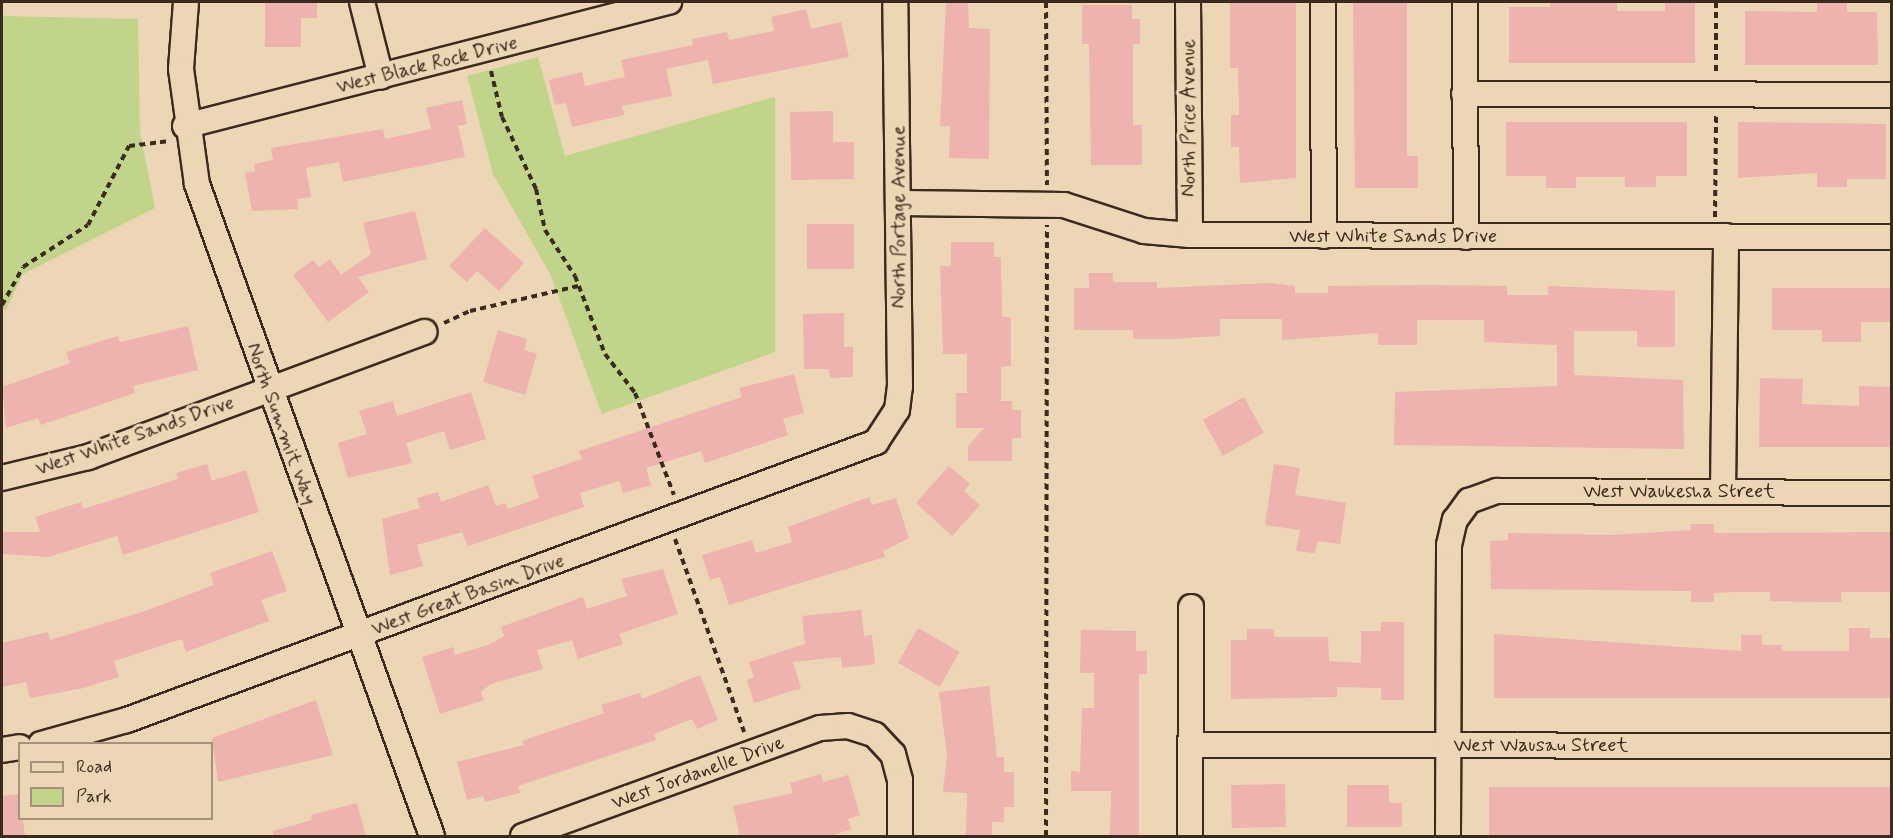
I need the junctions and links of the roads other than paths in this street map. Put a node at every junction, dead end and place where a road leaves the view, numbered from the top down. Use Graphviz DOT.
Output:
graph roads {
  1 [pos="186,2"];
  2 [pos="362,2"];
  3 [pos="669,2"];
  4 [pos="895,2"];
  5 [pos="1188,2"];
  6 [pos="1323,2"];
  7 [pos="1465,2"];
  8 [pos="381,77"];
  9 [pos="1464,94"];
  10 [pos="1892,95"];
  11 [pos="186,133"];
  12 [pos="900,202"];
  13 [pos="1190,235"];
  14 [pos="1324,236"];
  15 [pos="1720,236"];
  16 [pos="1466,237"];
  17 [pos="1892,237"];
  18 [pos="425,332"];
  19 [pos="268,390"];
  20 [pos="887,430"];
  21 [pos="2,478"];
  22 [pos="1723,491"];
  23 [pos="1892,493"];
  24 [pos="1191,608"];
  25 [pos="358,635"];
  26 [pos="48,742"];
  27 [pos="1190,745"];
  28 [pos="1448,745"];
  29 [pos="1892,746"];
  30 [pos="18,747"];
  31 [pos="2,750"];
  32 [pos="432,837"];
  33 [pos="523,837"];
  34 [pos="900,837"];
  35 [pos="1190,837"];
  36 [pos="1448,837"];
  1 -- 11 [label="street, North Summit Way"];
  2 -- 8 [label="street"];
  3 -- 8 [label="street, West Black Rock Drive"];
  4 -- 12 [label="street, North Portage Avenue"];
  5 -- 13 [label="street, North Price Avenue"];
  6 -- 14 [label="street"];
  7 -- 9 [label="street"];
  8 -- 11 [label="street, West Black Rock Drive"];
  9 -- 10 [label="street"];
  9 -- 16 [label="street"];
  11 -- 19 [label="street, North Summit Way"];
  12 -- 13 [label="street, West White Sands Drive"];
  12 -- 20 [label="street, North Portage Avenue"];
  13 -- 14 [label="street, West White Sands Drive"];
  14 -- 16 [label="street, West White Sands Drive"];
  15 -- 16 [label="street, West White Sands Drive"];
  15 -- 17 [label="street, West White Sands Drive"];
  15 -- 22 [label="street"];
  18 -- 19 [label="street, West White Sands Drive"];
  19 -- 21 [label="street, West White Sands Drive"];
  19 -- 25 [label="street, North Summit Way"];
  20 -- 25 [label="street, West Great Basin Drive"];
  22 -- 23 [label="street, West Waukesha Street"];
  22 -- 28 [label="street, West Waukesha Street"];
  24 -- 27 [label="street"];
  25 -- 26 [label="street, West Great Basin Drive"];
  25 -- 32 [label="street, North Summit Way"];
  27 -- 28 [label="street, West Wausau Street"];
  27 -- 35 [label="street"];
  28 -- 29 [label="street, West Wausau Street"];
  28 -- 36 [label="street"];
  30 -- 31 [label="street"];
  33 -- 34 [label="street, West Jordanelle Drive"];
}
